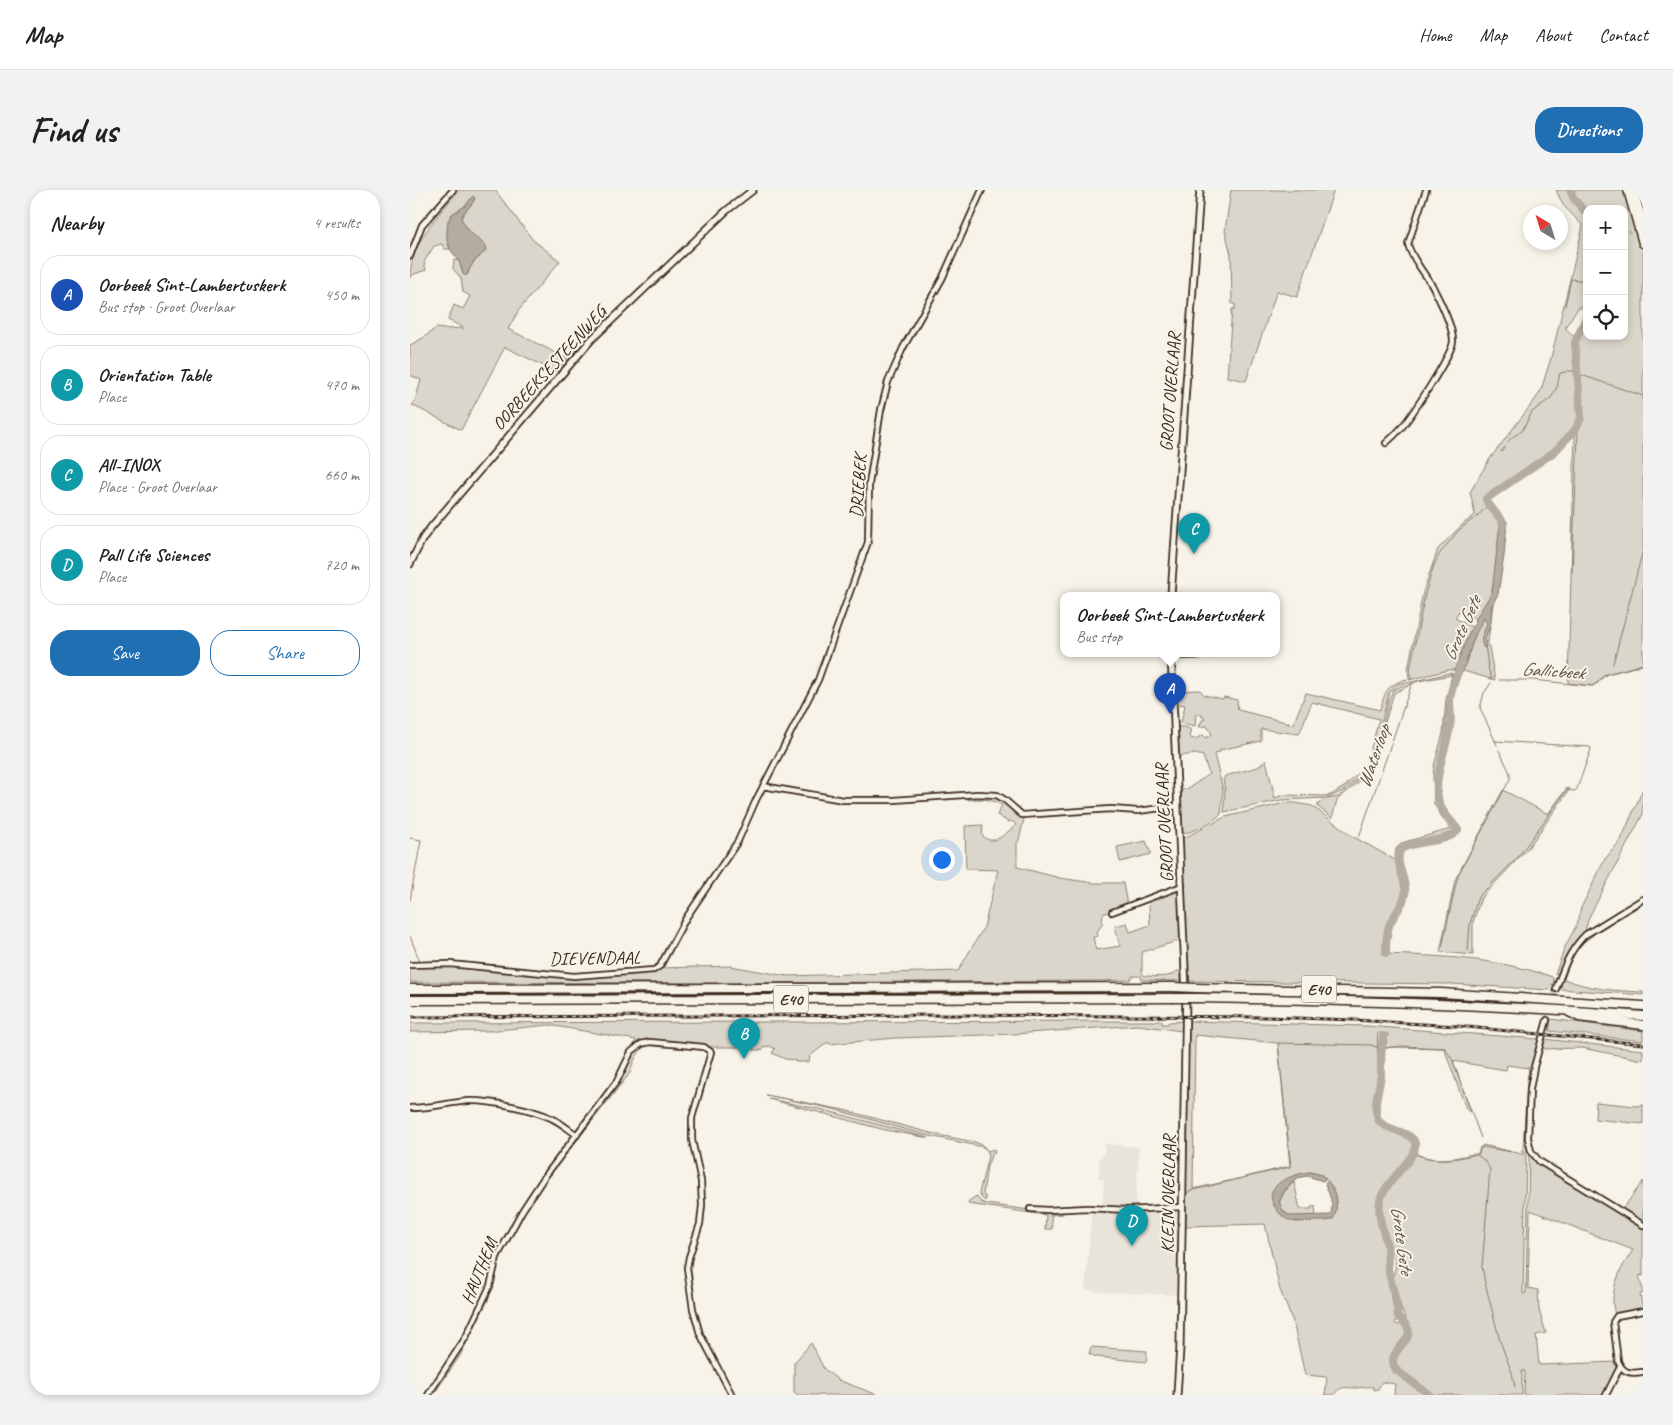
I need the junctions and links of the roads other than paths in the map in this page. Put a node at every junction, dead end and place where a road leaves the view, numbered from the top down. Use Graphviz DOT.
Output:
graph roads {
  1 [pos="453,190"];
  2 [pos="753,190"];
  3 [pos="982,190"];
  4 [pos="1200,190"];
  5 [pos="1426,190"];
  6 [pos="1633,190"];
  7 [pos="1627,193"];
  8 [pos="1643,224"];
  9 [pos="1643,243"];
  10 [pos="410,256"];
  11 [pos="1386,443"];
  12 [pos="410,564"];
  13 [pos="1171,592"];
  14 [pos="1171,657"];
  15 [pos="763,786"];
  16 [pos="1178,806"];
  17 [pos="1182,886"];
  18 [pos="1643,899"];
  19 [pos="1112,912"];
  20 [pos="410,965"];
  21 [pos="410,989"];
  22 [pos="1556,989"];
  23 [pos="1186,993"];
  24 [pos="410,1000"];
  25 [pos="1643,1006"];
  26 [pos="1563,1010"];
  27 [pos="1643,1016"];
  28 [pos="1547,1020"];
  29 [pos="1642,1025"];
  30 [pos="410,1108"];
  31 [pos="577,1134"];
  32 [pos="1182,1207"];
  33 [pos="1030,1209"];
  34 [pos="1643,1225"];
  35 [pos="1643,1311"];
  36 [pos="1620,1367"];
  37 [pos="1642,1372"];
  38 [pos="428,1395"];
  39 [pos="732,1395"];
  40 [pos="1177,1395"];
  41 [pos="1606,1395"];
  1 -- 10 [label="street"];
  2 -- 12 [label="main road, OORBEEKSESTEENWEG"];
  3 -- 15 [label="street, DRIEBEK"];
  4 -- 13 [label="main road, GROOT OVERLAAR"];
  5 -- 11 [label="street"];
  6 -- 8 [label="highway"];
  7 -- 9 [label="highway"];
  14 -- 16 [label="main road, GROOT OVERLAAR"];
  15 -- 16 [label="street"];
  15 -- 20 [label="street, DIEVENDAAL"];
  16 -- 17 [label="main road, GROOT OVERLAAR"];
  17 -- 19 [label="street"];
  17 -- 23 [label="main road, GROOT OVERLAAR"];
  18 -- 22 [label="street"];
  21 -- 25 [label="highway, E40, bridge"];
  23 -- 32 [label="main road, KLEIN OVERLAAR"];
  24 -- 26 [label="highway, E40, bridge"];
  26 -- 27 [label="highway, E40"];
  26 -- 29 [label="highway"];
  28 -- 34 [label="street"];
  30 -- 31 [label="street"];
  31 -- 38 [label="street, HAUTHEM"];
  31 -- 39 [label="street, HAUTHEM"];
  32 -- 33 [label="street"];
  32 -- 40 [label="main road, KLEIN OVERLAAR"];
  35 -- 36 [label="street"];
  36 -- 37 [label="street"];
  36 -- 41 [label="street"];
}
